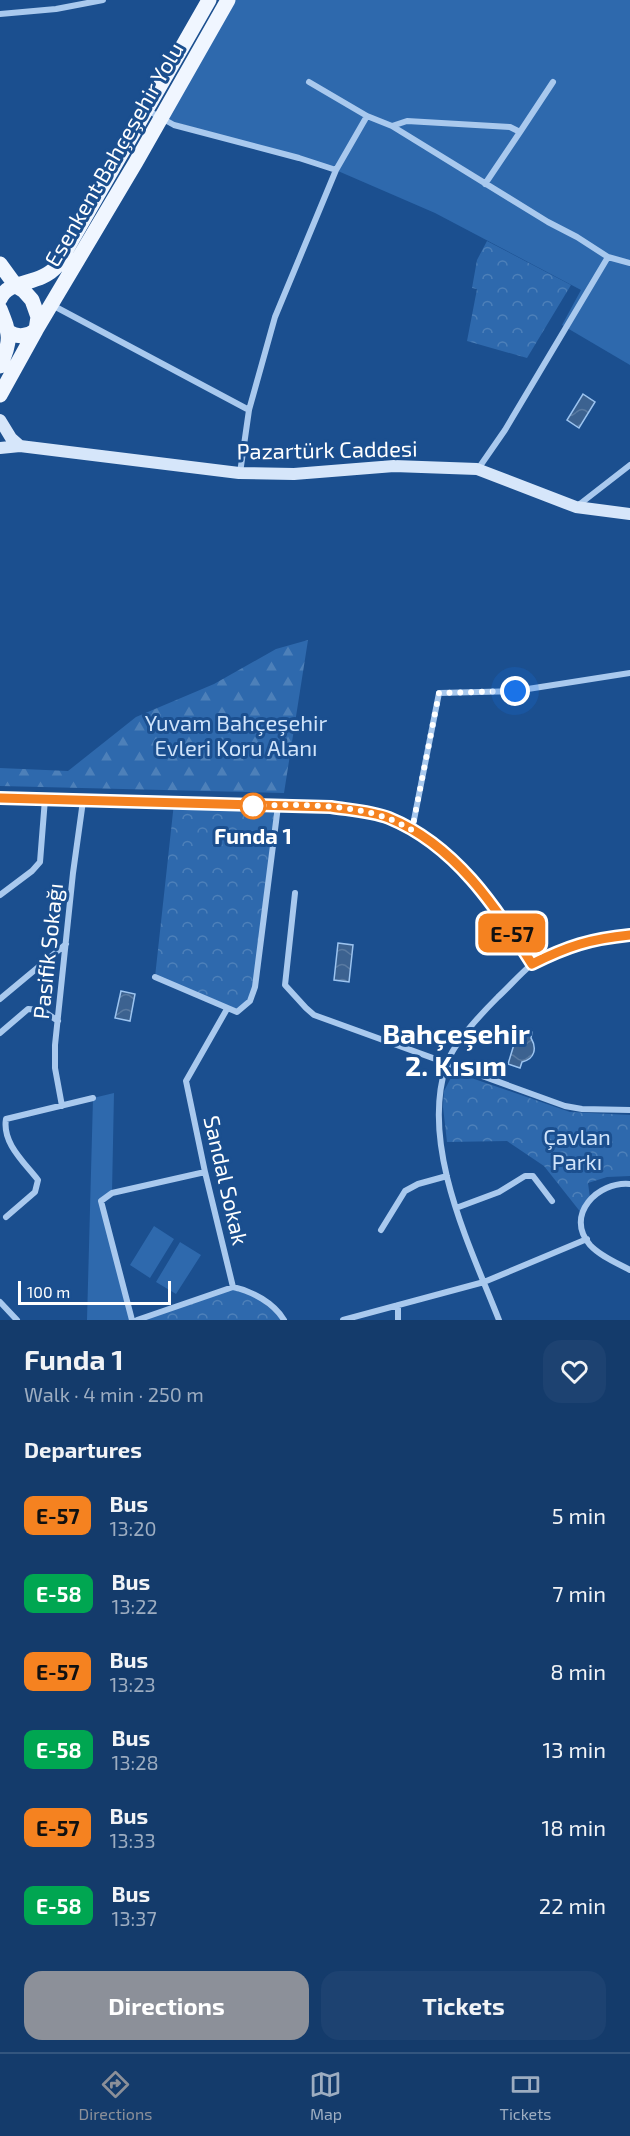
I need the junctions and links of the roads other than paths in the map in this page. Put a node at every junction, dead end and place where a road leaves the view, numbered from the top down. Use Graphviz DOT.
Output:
graph roads {
  1 [pos="103,0"];
  2 [pos="209,0"];
  3 [pos="228,0"];
  4 [pos="0,14"];
  5 [pos="309,82"];
  6 [pos="554,82"];
  7 [pos="147,110"];
  8 [pos="367,116"];
  9 [pos="161,118"];
  10 [pos="392,126"];
  11 [pos="520,132"];
  12 [pos="336,170"];
  13 [pos="485,184"];
  14 [pos="608,256"];
  15 [pos="630,263"];
  16 [pos="0,264"];
  17 [pos="16,286"];
  18 [pos="0,298"];
  19 [pos="52,305"];
  20 [pos="0,309"];
  21 [pos="36,330"];
  22 [pos="9,332"];
  23 [pos="0,366"];
  24 [pos="0,394"];
  25 [pos="249,410"];
  26 [pos="0,420"];
  27 [pos="20,446"];
  28 [pos="0,448"];
  29 [pos="630,465"];
  30 [pos="477,469"];
  31 [pos="239,473"];
  32 [pos="576,507"];
  33 [pos="630,513"];
  34 [pos="630,673"];
  35 [pos="0,798"];
  36 [pos="45,799"];
  37 [pos="83,801"];
  38 [pos="278,806"];
  39 [pos="412,830"];
  40 [pos="295,893"];
  41 [pos="0,895"];
  42 [pos="630,935"];
  43 [pos="66,944"];
  44 [pos="532,964"];
  45 [pos="155,977"];
  46 [pos="0,999"];
  47 [pos="226,1009"];
  48 [pos="58,1021"];
  49 [pos="0,1033"];
  50 [pos="446,1064"];
  51 [pos="93,1098"];
  52 [pos="62,1106"];
  53 [pos="630,1110"];
  54 [pos="205,1172"];
  55 [pos="447,1176"];
  56 [pos="630,1184"];
  57 [pos="552,1202"];
  58 [pos="456,1208"];
  59 [pos="6,1217"];
  60 [pos="381,1230"];
  61 [pos="587,1239"];
  62 [pos="630,1270"];
  63 [pos="484,1282"];
  64 [pos="233,1287"];
  65 [pos="0,1302"];
  66 [pos="398,1305"];
  67 [pos="17,1320"];
  68 [pos="134,1320"];
  69 [pos="284,1320"];
  70 [pos="343,1320"];
  71 [pos="398,1320"];
  72 [pos="499,1320"];
  1 -- 4 [label="street"];
  2 -- 7 [label="main road, Esenkent Bahçeşehir Yolu"];
  3 -- 9 [label="main road, Esenkent Bahçeşehir Yolu"];
  5 -- 8 [label="street"];
  6 -- 11 [label="street"];
  7 -- 9 [label="street"];
  7 -- 17 [label="main road, Esenkent Bahçeşehir Yolu"];
  8 -- 10 [label="street"];
  8 -- 12 [label="street"];
  9 -- 12 [label="street"];
  9 -- 19 [label="main road, Esenkent Bahçeşehir Yolu"];
  10 -- 11 [label="street"];
  10 -- 13 [label="street"];
  11 -- 13 [label="street"];
  12 -- 25 [label="street"];
  13 -- 14 [label="street"];
  14 -- 15 [label="street"];
  14 -- 30 [label="street"];
  16 -- 17 [label="main road"];
  17 -- 18 [label="main road, Esenkent Bahçeşehir Yolu"];
  17 -- 21 [label="main road"];
  19 -- 21 [label="main road, Esenkent Bahçeşehir Yolu"];
  19 -- 25 [label="street"];
  20 -- 22 [label="main road"];
  21 -- 22 [label="main road"];
  21 -- 24 [label="main road, Esenkent Bahçeşehir Yolu"];
  22 -- 23 [label="main road"];
  25 -- 31 [label="street"];
  26 -- 27 [label="street"];
  27 -- 28 [label="street, Pazartürk Caddesi"];
  27 -- 31 [label="street, Pazartürk Caddesi"];
  29 -- 32 [label="street"];
  30 -- 31 [label="street, Pazartürk Caddesi"];
  30 -- 32 [label="street, Pazartürk Caddesi"];
  32 -- 33 [label="street, Pazartürk Caddesi"];
  34 -- 39 [label="street"];
  35 -- 36 [label="street"];
  36 -- 37 [label="street"];
  36 -- 41 [label="street"];
  37 -- 38 [label="street"];
  37 -- 43 [label="street, Pasifik Sokağı"];
  38 -- 39 [label="street"];
  38 -- 47 [label="street"];
  39 -- 44 [label="street"];
  40 -- 50 [label="street"];
  42 -- 44 [label="street"];
  43 -- 46 [label="street"];
  43 -- 48 [label="street, Pasifik Sokağı"];
  44 -- 50 [label="street"];
  45 -- 47 [label="street"];
  47 -- 54 [label="street, Sandal Sokak"];
  48 -- 49 [label="street"];
  48 -- 52 [label="street, Pasifik Sokağı"];
  50 -- 53 [label="street"];
  50 -- 55 [label="street"];
  51 -- 52 [label="street"];
  52 -- 59 [label="street"];
  54 -- 64 [label="street, Sandal Sokak"];
  54 -- 68 [label="street"];
  55 -- 58 [label="street"];
  55 -- 60 [label="street"];
  56 -- 61 [label="street"];
  57 -- 58 [label="street"];
  58 -- 63 [label="street"];
  61 -- 62 [label="street"];
  61 -- 63 [label="street"];
  63 -- 66 [label="street"];
  63 -- 72 [label="street"];
  64 -- 68 [label="street"];
  64 -- 69 [label="street"];
  65 -- 67 [label="street"];
  66 -- 70 [label="street"];
  66 -- 71 [label="street"];
}
